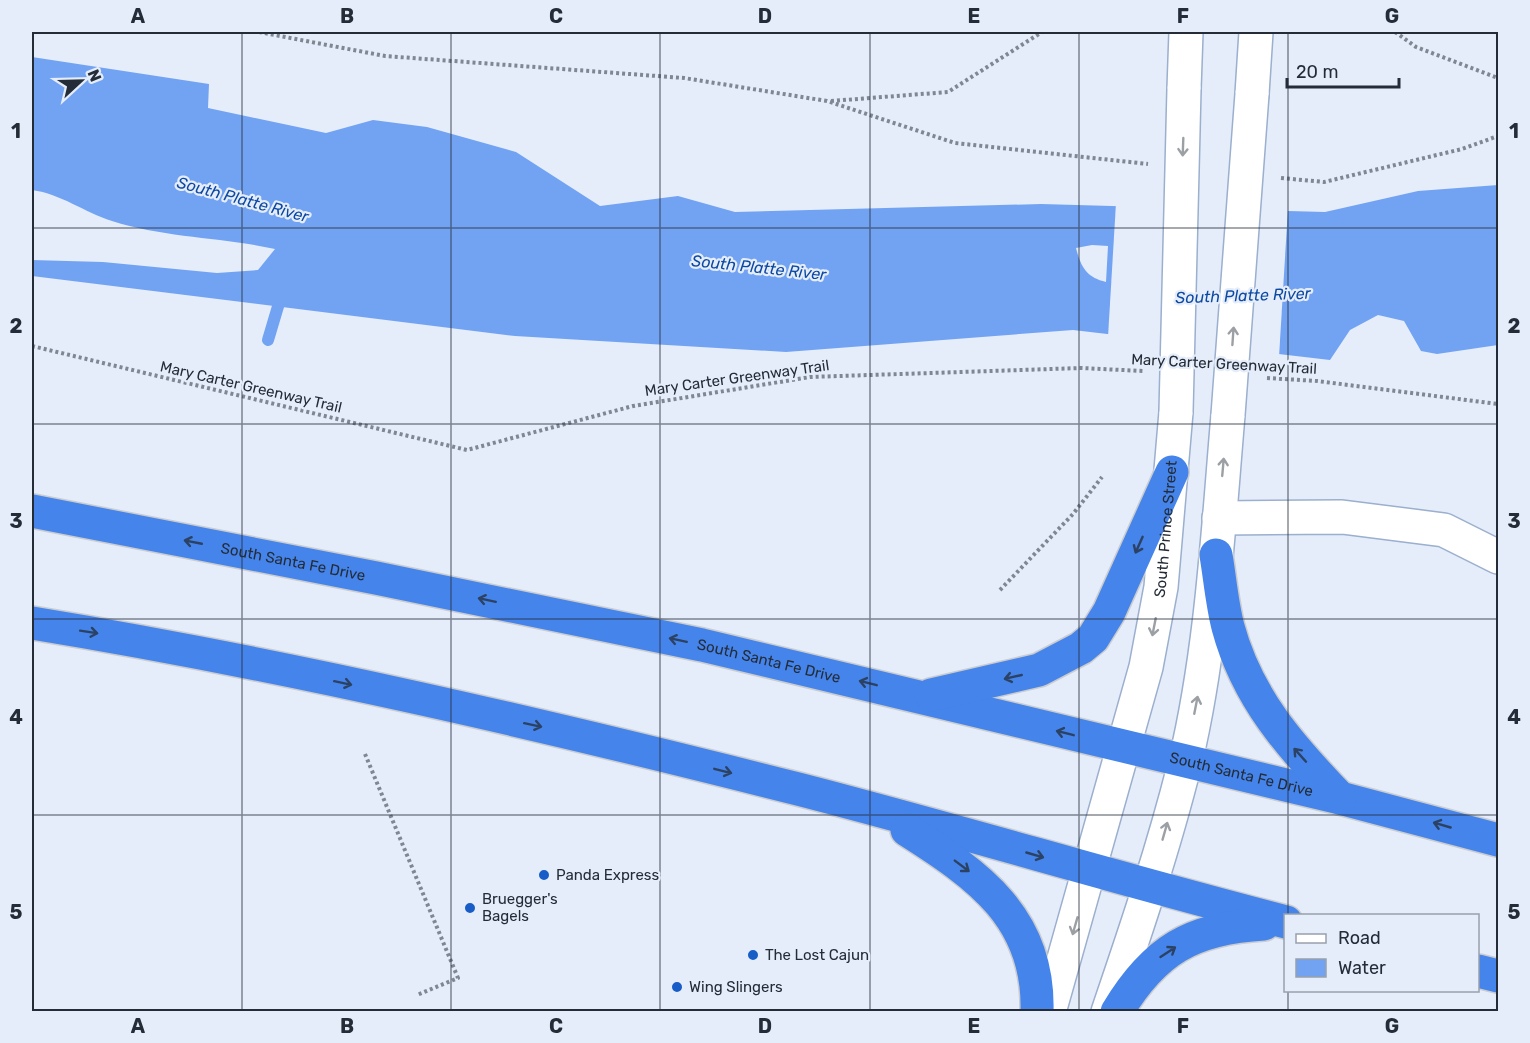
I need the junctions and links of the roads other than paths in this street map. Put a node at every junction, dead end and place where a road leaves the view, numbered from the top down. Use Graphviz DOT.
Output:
graph roads {
  1 [pos="1186,32"];
  2 [pos="1256,32"];
  3 [pos="1172,472"];
  4 [pos="32,511"];
  5 [pos="1219,518"];
  6 [pos="1216,555"];
  7 [pos="1498,556"];
  8 [pos="32,623"];
  9 [pos="925,697"];
  10 [pos="1122,747"];
  11 [pos="1185,763"];
  12 [pos="1340,798"];
  13 [pos="877,811"];
  14 [pos="1498,840"];
  15 [pos="1091,870"];
  16 [pos="1149,887"];
  17 [pos="1284,921"];
  18 [pos="1284,922"];
  19 [pos="1479,971"];
  20 [pos="1498,976"];
  21 [pos="1037,1011"];
  22 [pos="1049,1011"];
  23 [pos="1108,1011"];
  24 [pos="1117,1011"];
  1 -- 3 [label="street, South Prince Street, one-way, bridge"];
  5 -- 2 [label="street, one-way, bridge"];
  3 -- 9 [label="highway, one-way"];
  3 -- 10 [label="street, South Prince Street, one-way"];
  9 -- 4 [label="highway, South Santa Fe Drive, one-way"];
  5 -- 6 [label="street"];
  5 -- 7 [label="street"];
  11 -- 6 [label="street, one-way"];
  12 -- 6 [label="highway, one-way"];
  8 -- 13 [label="highway, one-way"];
  10 -- 9 [label="highway, South Santa Fe Drive, one-way"];
  10 -- 11 [label="highway, South Santa Fe Drive"];
  10 -- 15 [label="street, South Prince Street"];
  11 -- 12 [label="highway, South Santa Fe Drive"];
  16 -- 11 [label="street, one-way"];
  14 -- 12 [label="highway, South Santa Fe Drive, one-way"];
  13 -- 15 [label="highway, one-way"];
  13 -- 21 [label="highway, one-way"];
  15 -- 16 [label="highway"];
  15 -- 22 [label="street, South Prince Street, one-way"];
  16 -- 17 [label="highway"];
  16 -- 23 [label="street"];
  24 -- 18 [label="highway, one-way"];
  19 -- 20 [label="highway"];
}
